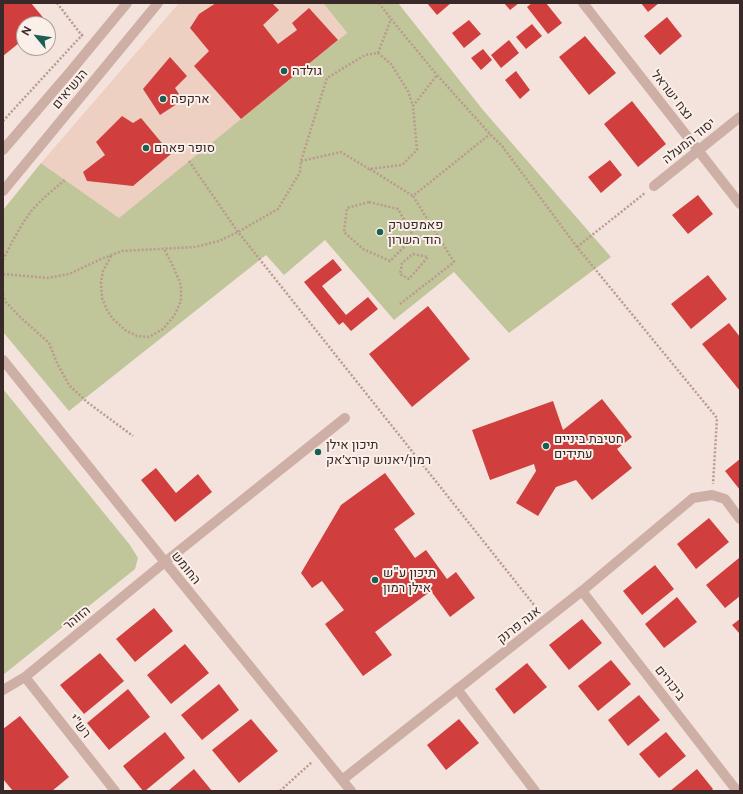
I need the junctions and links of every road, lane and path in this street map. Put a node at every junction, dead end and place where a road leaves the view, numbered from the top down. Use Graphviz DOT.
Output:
graph roads {
  1 [pos="56,3"];
  2 [pos="127,3"];
  3 [pos="158,3"];
  4 [pos="380,3"];
  5 [pos="583,3"];
  6 [pos="391,19"];
  7 [pos="87,30"];
  8 [pos="82,36"];
  9 [pos="91,47"];
  10 [pos="378,53"];
  11 [pos="437,74"];
  12 [pos="413,106"];
  13 [pos="740,117"];
  14 [pos="3,121"];
  15 [pos="490,134"];
  16 [pos="3,150"];
  17 [pos="698,151"];
  18 [pos="189,161"];
  19 [pos="301,161"];
  20 [pos="369,169"];
  21 [pos="65,180"];
  22 [pos="654,186"];
  23 [pos="3,191"];
  24 [pos="413,196"];
  25 [pos="740,204"];
  26 [pos="238,232"];
  27 [pos="414,237"];
  28 [pos="577,247"];
  29 [pos="164,249"];
  30 [pos="112,255"];
  31 [pos="3,260"];
  32 [pos="3,274"];
  33 [pos="400,274"];
  34 [pos="3,294"];
  35 [pos="400,304"];
  36 [pos="3,360"];
  37 [pos="345,418"];
  38 [pos="133,436"];
  39 [pos="712,495"];
  40 [pos="740,519"];
  41 [pos="165,562"];
  42 [pos="582,591"];
  43 [pos="546,620"];
  44 [pos="25,677"];
  45 [pos="458,689"];
  46 [pos="3,690"];
  47 [pos="321,754"];
  48 [pos="342,780"];
  49 [pos="115,791"];
  50 [pos="280,791"];
  51 [pos="351,791"];
  52 [pos="535,791"];
  53 [pos="739,791"];
  1 -- 8 [label="path"];
  2 -- 9 [label="street, הנשיאים"];
  3 -- 23 [label="street, הנשיאים"];
  4 -- 6 [label="path"];
  5 -- 17 [label="street, נצח ישראל"];
  6 -- 10 [label="path"];
  6 -- 11 [label="path"];
  7 -- 8 [label="path"];
  8 -- 9 [label="path"];
  8 -- 14 [label="path"];
  9 -- 16 [label="street, הנשיאים"];
  10 -- 12 [label="path"];
  10 -- 19 [label="path"];
  11 -- 12 [label="path"];
  11 -- 15 [label="path"];
  12 -- 20 [label="path"];
  13 -- 17 [label="street, יסוד המעלה"];
  15 -- 24 [label="path"];
  15 -- 28 [label="path"];
  17 -- 22 [label="street, יסוד המעלה"];
  17 -- 25 [label="street, נצח ישראל"];
  18 -- 26 [label="path"];
  19 -- 20 [label="path"];
  19 -- 26 [label="path"];
  20 -- 24 [label="path"];
  21 -- 31 [label="path"];
  22 -- 28 [label="path"];
  24 -- 35 [label="path"];
  26 -- 29 [label="path"];
  26 -- 43 [label="path"];
  27 -- 27 [label="path"];
  28 -- 39 [label="path"];
  29 -- 30 [label="path"];
  29 -- 30 [label="path"];
  30 -- 32 [label="path"];
  33 -- 33 [label="path"];
  34 -- 38 [label="path"];
  36 -- 41 [label="street, החומש"];
  37 -- 41 [label="street, הזוהר"];
  39 -- 40 [label="street"];
  39 -- 42 [label="street, אנה פרנק"];
  41 -- 44 [label="street, הזוהר"];
  41 -- 47 [label="street, החומש"];
  42 -- 43 [label="street, אנה פרנק"];
  42 -- 53 [label="street, ביכורים"];
  43 -- 45 [label="street, אנה פרנק"];
  44 -- 46 [label="street, הזוהר"];
  44 -- 49 [label="street, רש\"י"];
  45 -- 48 [label="street, אנה פרנק"];
  45 -- 52 [label="street"];
  47 -- 48 [label="street, החומש"];
  47 -- 50 [label="path"];
  48 -- 51 [label="street, החומש"];
}
